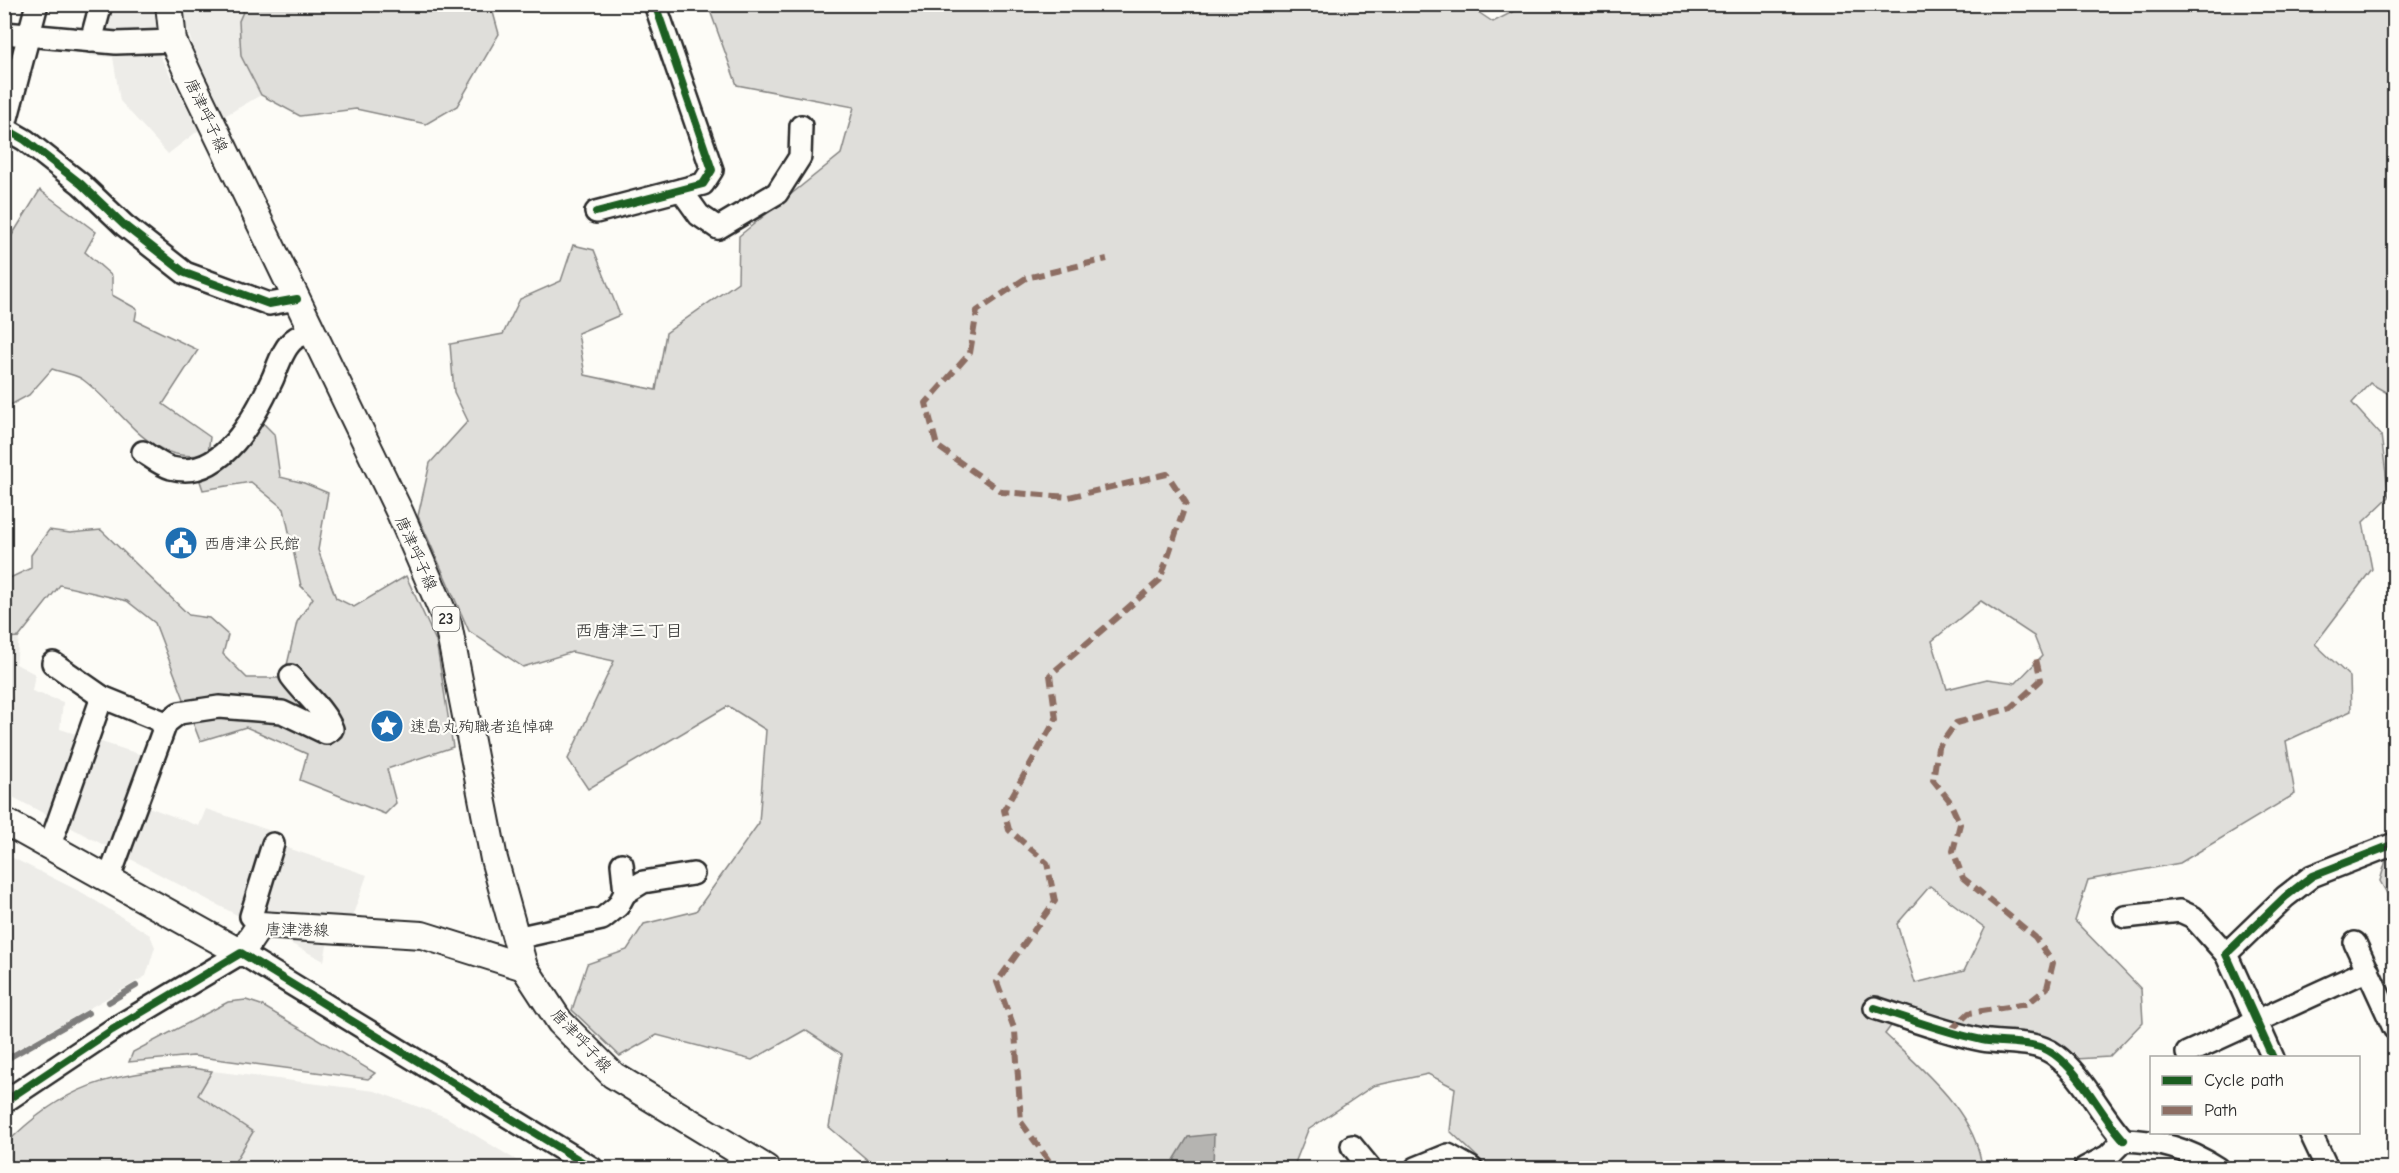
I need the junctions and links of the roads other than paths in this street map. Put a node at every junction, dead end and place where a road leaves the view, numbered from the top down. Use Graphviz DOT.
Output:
graph roads {
  1 [pos="37,4"];
  2 [pos="101,4"];
  3 [pos="169,4"];
  4 [pos="655,4"];
  5 [pos="4,33"];
  6 [pos="30,37"];
  7 [pos="91,41"];
  8 [pos="173,41"];
  9 [pos="801,126"];
  10 [pos="5,128"];
  11 [pos="681,190"];
  12 [pos="596,212"];
  13 [pos="297,299"];
  14 [pos="314,332"];
  15 [pos="143,452"];
  16 [pos="53,663"];
  17 [pos="291,676"];
  18 [pos="102,697"];
  19 [pos="166,723"];
  20 [pos="4,820"];
  21 [pos="273,844"];
  22 [pos="2394,844"];
  23 [pos="50,845"];
  24 [pos="622,864"];
  25 [pos="693,874"];
  26 [pos="109,878"];
  27 [pos="625,893"];
  28 [pos="2125,917"];
  29 [pos="260,925"];
  30 [pos="516,938"];
  31 [pos="2355,943"];
  32 [pos="241,953"];
  33 [pos="2226,954"];
  34 [pos="524,967"];
  35 [pos="2367,970"];
  36 [pos="1875,1008"];
  37 [pos="2256,1022"];
  38 [pos="2394,1028"];
  39 [pos="2187,1053"];
  40 [pos="2272,1056"];
  41 [pos="4,1102"];
  42 [pos="2311,1134"];
  43 [pos="2124,1140"];
  44 [pos="1352,1146"];
  45 [pos="592,1168"];
  46 [pos="766,1168"];
  47 [pos="1370,1168"];
  48 [pos="1416,1168"];
  49 [pos="1471,1168"];
  50 [pos="2085,1168"];
  51 [pos="2217,1168"];
  52 [pos="2327,1168"];
  1 -- 6 [label="street"];
  2 -- 7 [label="street"];
  3 -- 8 [label="main road, 唐津呼子線 / 23"];
  4 -- 11 [label="street"];
  5 -- 6 [label="street"];
  6 -- 7 [label="street"];
  6 -- 10 [label="street"];
  7 -- 8 [label="street"];
  8 -- 13 [label="main road, 唐津呼子線 / 23"];
  9 -- 11 [label="street"];
  10 -- 13 [label="street"];
  11 -- 12 [label="street"];
  13 -- 14 [label="main road, 唐津呼子線 / 23"];
  14 -- 15 [label="street"];
  14 -- 30 [label="main road, 唐津呼子線 / 23"];
  16 -- 18 [label="street"];
  17 -- 19 [label="street"];
  18 -- 19 [label="street"];
  18 -- 23 [label="street"];
  19 -- 26 [label="street"];
  20 -- 23 [label="main road"];
  21 -- 29 [label="street"];
  22 -- 33 [label="street"];
  23 -- 26 [label="main road"];
  24 -- 27 [label="street"];
  25 -- 27 [label="street"];
  26 -- 32 [label="main road"];
  27 -- 30 [label="street"];
  28 -- 33 [label="street"];
  29 -- 32 [label="main road, 唐津港線"];
  29 -- 34 [label="main road, 唐津港線"];
  30 -- 34 [label="main road, 唐津呼子線 / 23"];
  31 -- 35 [label="street"];
  32 -- 41 [label="street"];
  32 -- 45 [label="street"];
  33 -- 37 [label="street"];
  34 -- 46 [label="main road, 唐津呼子線 / 23"];
  35 -- 37 [label="street"];
  35 -- 38 [label="street"];
  36 -- 43 [label="street"];
  37 -- 39 [label="street"];
  37 -- 40 [label="street"];
  42 -- 52 [label="street"];
  43 -- 50 [label="street"];
  43 -- 51 [label="street"];
  44 -- 47 [label="street"];
  48 -- 49 [label="street"];
}
